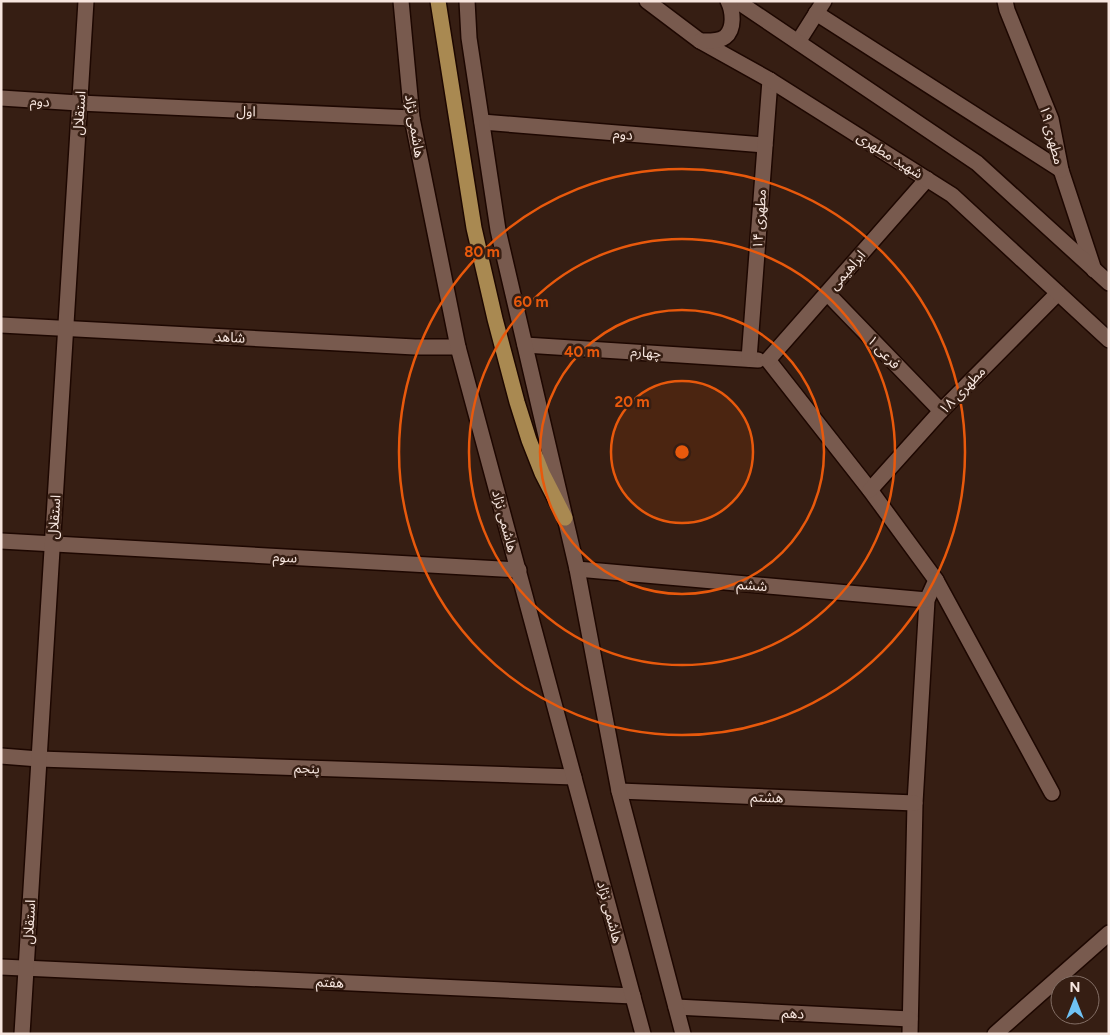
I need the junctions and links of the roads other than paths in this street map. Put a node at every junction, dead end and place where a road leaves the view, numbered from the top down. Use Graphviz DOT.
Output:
graph roads {
  1 [pos="86,1"];
  2 [pos="401,1"];
  3 [pos="438,1"];
  4 [pos="467,1"];
  5 [pos="474,1"];
  6 [pos="647,1"];
  7 [pos="728,1"];
  8 [pos="738,1"];
  9 [pos="1005,1"];
  10 [pos="820,7"];
  11 [pos="469,38"];
  12 [pos="700,41"];
  13 [pos="798,42"];
  14 [pos="770,80"];
  15 [pos="1,98"];
  16 [pos="79,104"];
  17 [pos="412,118"];
  18 [pos="482,122"];
  19 [pos="765,145"];
  20 [pos="1062,170"];
  21 [pos="927,179"];
  22 [pos="1094,270"];
  23 [pos="1109,283"];
  24 [pos="827,293"];
  25 [pos="1058,293"];
  26 [pos="1,325"];
  27 [pos="65,329"];
  28 [pos="1109,340"];
  29 [pos="525,344"];
  30 [pos="458,347"];
  31 [pos="749,359"];
  32 [pos="768,360"];
  33 [pos="941,411"];
  34 [pos="870,490"];
  35 [pos="565,518"];
  36 [pos="1,541"];
  37 [pos="52,544"];
  38 [pos="577,569"];
  39 [pos="519,570"];
  40 [pos="936,580"];
  41 [pos="927,600"];
  42 [pos="1,756"];
  43 [pos="39,759"];
  44 [pos="574,777"];
  45 [pos="619,791"];
  46 [pos="1052,793"];
  47 [pos="915,802"];
  48 [pos="1109,933"];
  49 [pos="1,967"];
  50 [pos="26,968"];
  51 [pos="633,996"];
  52 [pos="676,1007"];
  53 [pos="910,1026"];
  54 [pos="22,1034"];
  55 [pos="643,1034"];
  56 [pos="683,1034"];
  57 [pos="996,1034"];
  1 -- 16 [label="street, استقلال"];
  2 -- 17 [label="street, هاشمی نژاد"];
  3 -- 35 [label="main road"];
  4 -- 11 [label="street"];
  5 -- 11 [label="street"];
  6 -- 12 [label="street, شهید مطهری"];
  7 -- 12 [label="street"];
  8 -- 13 [label="street"];
  9 -- 20 [label="street, مطهری ۱۹"];
  10 -- 13 [label="street"];
  10 -- 20 [label="street"];
  11 -- 18 [label="street"];
  12 -- 14 [label="street, شهید مطهری"];
  13 -- 22 [label="street"];
  14 -- 19 [label="street, مطهری ۱۴"];
  14 -- 21 [label="street, شهید مطهری"];
  15 -- 16 [label="street, دوم"];
  16 -- 17 [label="street, اول"];
  16 -- 27 [label="street, استقلال"];
  17 -- 30 [label="street, هاشمی نژاد"];
  18 -- 19 [label="street, دوم"];
  18 -- 29 [label="street"];
  19 -- 31 [label="street, مطهری ۱۴"];
  20 -- 22 [label="street, مطهری ۱۹"];
  21 -- 24 [label="street, ابراهیمی"];
  21 -- 25 [label="street, شهید مطهری"];
  22 -- 23 [label="street"];
  24 -- 32 [label="street, ابراهیمی"];
  24 -- 33 [label="street, فرعی ۱"];
  25 -- 28 [label="street, شهید مطهری"];
  25 -- 33 [label="street, مطهری ۱۸"];
  26 -- 27 [label="street, شاهد"];
  27 -- 30 [label="street, شاهد"];
  27 -- 37 [label="street, استقلال"];
  29 -- 31 [label="street, چهارم"];
  29 -- 35 [label="street"];
  30 -- 39 [label="street, هاشمی نژاد"];
  31 -- 32 [label="street, چهارم"];
  32 -- 34 [label="street"];
  33 -- 34 [label="street, مطهری ۱۸"];
  34 -- 40 [label="street"];
  35 -- 38 [label="street"];
  36 -- 37 [label="street"];
  37 -- 39 [label="street, سوم"];
  37 -- 43 [label="street, استقلال"];
  38 -- 41 [label="street, ششم"];
  38 -- 45 [label="street"];
  39 -- 44 [label="street, هاشمی نژاد"];
  40 -- 41 [label="street"];
  40 -- 46 [label="street"];
  41 -- 47 [label="street"];
  42 -- 43 [label="street"];
  43 -- 44 [label="street, پنجم"];
  43 -- 50 [label="street, استقلال"];
  44 -- 51 [label="street, هاشمی نژاد"];
  45 -- 47 [label="street, هشتم"];
  45 -- 52 [label="street"];
  47 -- 53 [label="street"];
  48 -- 57 [label="street"];
  49 -- 50 [label="street"];
  50 -- 51 [label="street, هفتم"];
  50 -- 54 [label="street, استقلال"];
  51 -- 55 [label="street, هاشمی نژاد"];
  52 -- 53 [label="street, دهم"];
  52 -- 56 [label="street"];
}
